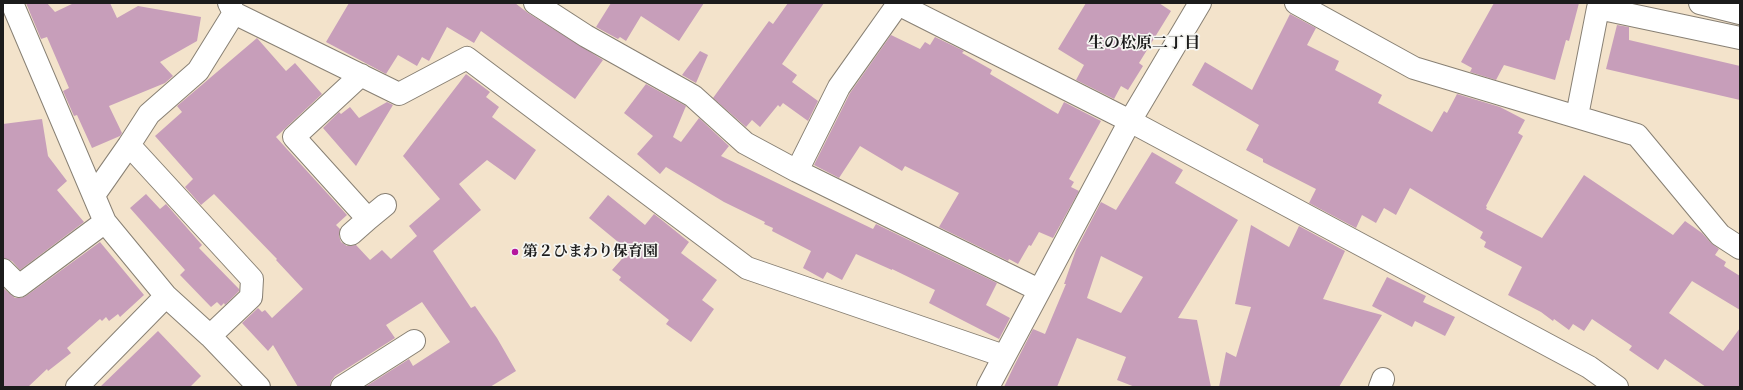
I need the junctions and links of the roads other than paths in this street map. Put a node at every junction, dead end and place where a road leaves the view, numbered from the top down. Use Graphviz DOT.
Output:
graph roads {
  1 [pos="12,3"];
  2 [pos="535,3"];
  3 [pos="1200,3"];
  4 [pos="1296,3"];
  5 [pos="1700,3"];
  6 [pos="897,4"];
  7 [pos="232,8"];
  8 [pos="1740,13"];
  9 [pos="1740,38"];
  10 [pos="361,75"];
  11 [pos="1577,116"];
  12 [pos="1130,121"];
  13 [pos="129,145"];
  14 [pos="797,171"];
  15 [pos="94,195"];
  16 [pos="385,204"];
  17 [pos="368,219"];
  18 [pos="105,222"];
  19 [pos="351,234"];
  20 [pos="1740,248"];
  21 [pos="3,270"];
  22 [pos="1039,290"];
  23 [pos="166,296"];
  24 [pos="210,336"];
  25 [pos="414,341"];
  26 [pos="1004,356"];
  27 [pos="77,387"];
  28 [pos="259,387"];
  29 [pos="342,387"];
  30 [pos="988,387"];
  31 [pos="1617,387"];
  1 -- 15 [label="street"];
  2 -- 14 [label="street"];
  3 -- 12 [label="street"];
  4 -- 11 [label="street"];
  5 -- 8 [label="street"];
  6 -- 12 [label="street"];
  6 -- 14 [label="street"];
  7 -- 10 [label="street"];
  7 -- 13 [label="street"];
  9 -- 11 [label="street"];
  10 -- 17 [label="street"];
  10 -- 26 [label="street"];
  11 -- 20 [label="street"];
  12 -- 22 [label="street"];
  12 -- 31 [label="street"];
  13 -- 15 [label="street"];
  13 -- 24 [label="street"];
  14 -- 22 [label="street"];
  15 -- 18 [label="street"];
  16 -- 17 [label="street"];
  17 -- 19 [label="street"];
  18 -- 21 [label="street"];
  18 -- 23 [label="street"];
  22 -- 26 [label="street"];
  23 -- 24 [label="street"];
  23 -- 27 [label="street"];
  24 -- 28 [label="street"];
  25 -- 29 [label="street"];
  26 -- 30 [label="street"];
}
